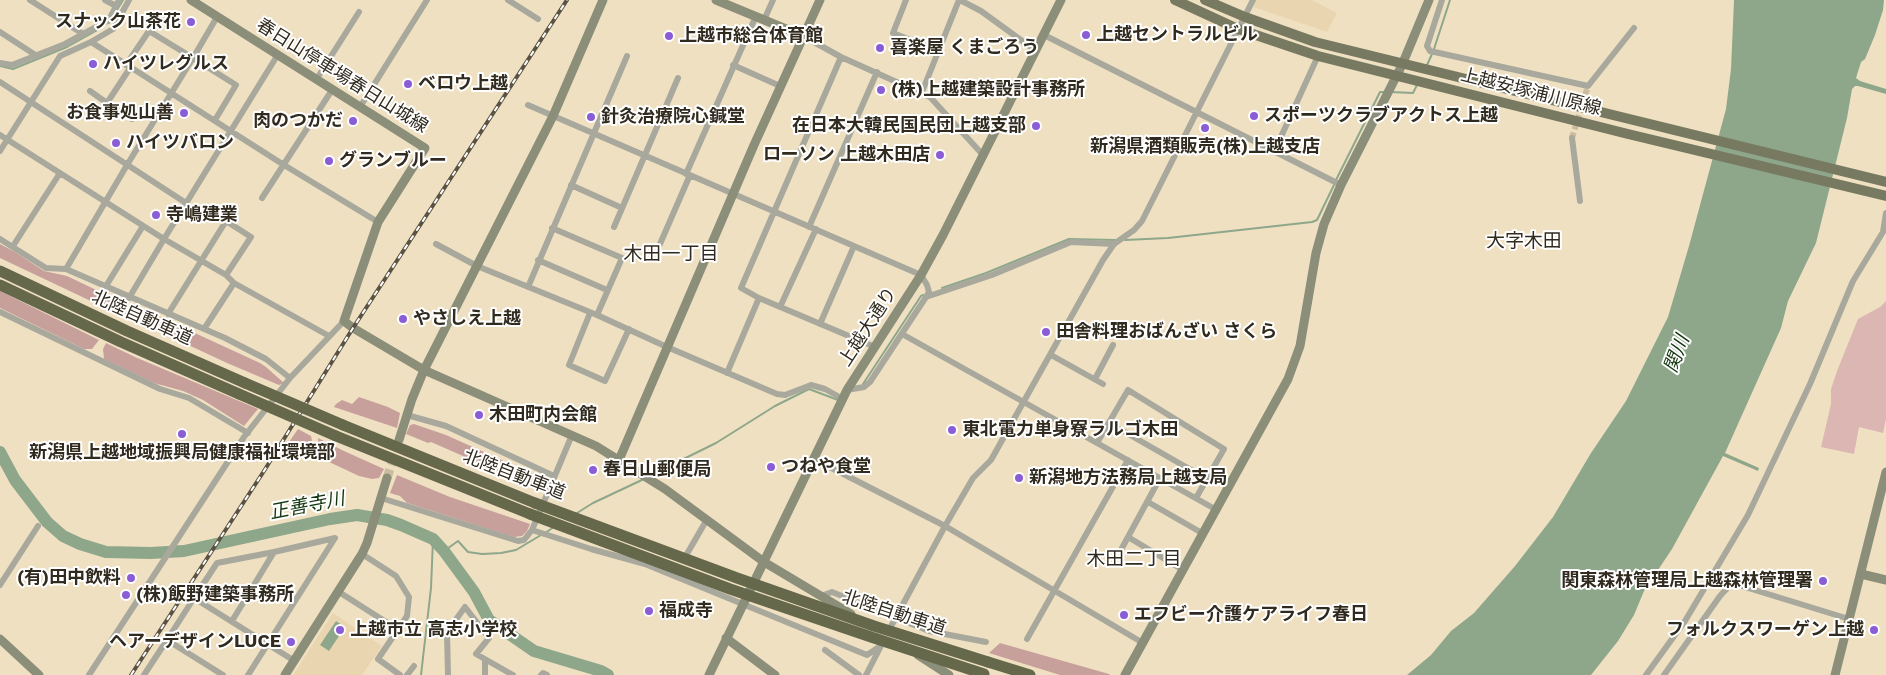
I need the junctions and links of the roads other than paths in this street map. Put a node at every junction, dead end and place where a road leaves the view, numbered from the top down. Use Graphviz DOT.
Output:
graph roads {
  1 [pos="30,0"];
  2 [pos="105,0"];
  3 [pos="129,0"];
  4 [pos="427,0"];
  5 [pos="508,0"];
  6 [pos="603,0"];
  7 [pos="716,0"];
  8 [pos="773,0"];
  9 [pos="820,0"];
  10 [pos="906,0"];
  11 [pos="959,0"];
  12 [pos="1061,0"];
  13 [pos="1175,0"];
  14 [pos="1205,0"];
  15 [pos="1253,0"];
  16 [pos="1429,0"];
  17 [pos="1442,0"];
  18 [pos="195,1"];
  19 [pos="117,3"];
  20 [pos="359,12"];
  21 [pos="216,17"];
  22 [pos="1244,17"];
  23 [pos="760,18"];
  24 [pos="538,19"];
  25 [pos="1634,28"];
  26 [pos="1238,29"];
  27 [pos="0,32"];
  28 [pos="83,34"];
  29 [pos="1044,35"];
  30 [pos="802,36"];
  31 [pos="91,42"];
  32 [pos="938,51"];
  33 [pos="1036,51"];
  34 [pos="37,56"];
  35 [pos="278,56"];
  36 [pos="627,56"];
  37 [pos="1318,56"];
  38 [pos="842,57"];
  39 [pos="193,58"];
  40 [pos="0,63"];
  41 [pos="1402,64"];
  42 [pos="734,65"];
  43 [pos="128,66"];
  44 [pos="877,72"];
  45 [pos="1398,74"];
  46 [pos="678,78"];
  47 [pos="316,80"];
  48 [pos="0,82"];
  49 [pos="780,86"];
  50 [pos="332,90"];
  51 [pos="90,92"];
  52 [pos="922,92"];
  53 [pos="170,93"];
  54 [pos="32,101"];
  55 [pos="107,103"];
  56 [pos="528,105"];
  57 [pos="360,107"];
  58 [pos="1196,112"];
  59 [pos="553,116"];
  60 [pos="132,119"];
  61 [pos="215,120"];
  62 [pos="231,130"];
  63 [pos="593,134"];
  64 [pos="0,135"];
  65 [pos="1572,138"];
  66 [pos="8,139"];
  67 [pos="0,151"];
  68 [pos="1274,152"];
  69 [pos="984,155"];
  70 [pos="645,156"];
  71 [pos="127,165"];
  72 [pos="284,165"];
  73 [pos="60,173"];
  74 [pos="688,175"];
  75 [pos="1883,181"];
  76 [pos="571,185"];
  77 [pos="1341,185"];
  78 [pos="733,194"];
  79 [pos="1881,194"];
  80 [pos="262,198"];
  81 [pos="1580,201"];
  82 [pos="105,202"];
  83 [pos="186,203"];
  84 [pos="622,208"];
  85 [pos="774,212"];
  86 [pos="1886,212"];
  87 [pos="378,222"];
  88 [pos="143,226"];
  89 [pos="614,227"];
  90 [pos="552,228"];
  91 [pos="813,228"];
  92 [pos="0,239"];
  93 [pos="164,239"];
  94 [pos="436,244"];
  95 [pos="660,244"];
  96 [pos="1114,244"];
  97 [pos="13,246"];
  98 [pos="854,246"];
  99 [pos="200,260"];
  100 [pos="538,260"];
  101 [pos="477,266"];
  102 [pos="66,269"];
  103 [pos="0,271"];
  104 [pos="226,275"];
  105 [pos="921,275"];
  106 [pos="234,283"];
  107 [pos="0,285"];
  108 [pos="106,286"];
  109 [pos="528,287"];
  110 [pos="607,290"];
  111 [pos="926,297"];
  112 [pos="129,298"];
  113 [pos="759,298"];
  114 [pos="780,307"];
  115 [pos="0,312"];
  116 [pos="168,314"];
  117 [pos="593,314"];
  118 [pos="344,321"];
  119 [pos="820,324"];
  120 [pos="204,329"];
  121 [pos="629,329"];
  122 [pos="902,334"];
  123 [pos="328,336"];
  124 [pos="1113,345"];
  125 [pos="875,347"];
  126 [pos="667,348"];
  127 [pos="1051,354"];
  128 [pos="424,370"];
  129 [pos="727,373"];
  130 [pos="290,378"];
  131 [pos="1095,379"];
  132 [pos="1103,384"];
  133 [pos="847,390"];
  134 [pos="844,399"];
  135 [pos="1024,403"];
  136 [pos="407,415"];
  137 [pos="1109,423"];
  138 [pos="248,432"];
  139 [pos="572,435"];
  140 [pos="399,440"];
  141 [pos="1097,443"];
  142 [pos="814,459"];
  143 [pos="619,460"];
  144 [pos="1128,460"];
  145 [pos="1886,472"];
  146 [pos="554,476"];
  147 [pos="387,478"];
  148 [pos="1160,478"];
  149 [pos="1207,479"];
  150 [pos="381,498"];
  151 [pos="1196,498"];
  152 [pos="1148,502"];
  153 [pos="1215,509"];
  154 [pos="706,522"];
  155 [pos="38,526"];
  156 [pos="945,526"];
  157 [pos="532,530"];
  158 [pos="1202,533"];
  159 [pos="1128,537"];
  160 [pos="1122,548"];
  161 [pos="274,552"];
  162 [pos="362,554"];
  163 [pos="764,562"];
  164 [pos="1183,570"];
  165 [pos="1861,574"];
  166 [pos="673,576"];
  167 [pos="1886,580"];
  168 [pos="0,585"];
  169 [pos="1054,591"];
  170 [pos="339,592"];
  171 [pos="821,596"];
  172 [pos="194,598"];
  173 [pos="744,604"];
  174 [pos="895,618"];
  175 [pos="1849,618"];
  176 [pos="232,621"];
  177 [pos="397,629"];
  178 [pos="886,635"];
  179 [pos="726,638"];
  180 [pos="0,639"];
  181 [pos="1026,639"];
  182 [pos="167,640"];
  183 [pos="986,642"];
  184 [pos="1142,643"];
  185 [pos="268,645"];
  186 [pos="880,646"];
  187 [pos="825,650"];
  188 [pos="293,660"];
  189 [pos="485,660"];
  190 [pos="414,666"];
  191 [pos="986,674"];
  192 [pos="39,675"];
  193 [pos="89,675"];
  194 [pos="144,675"];
  195 [pos="223,675"];
  196 [pos="248,675"];
  197 [pos="285,675"];
  198 [pos="400,675"];
  199 [pos="407,675"];
  200 [pos="448,675"];
  201 [pos="485,675"];
  202 [pos="513,675"];
  203 [pos="541,675"];
  204 [pos="547,675"];
  205 [pos="709,675"];
  206 [pos="775,675"];
  207 [pos="859,675"];
  208 [pos="866,675"];
  209 [pos="949,675"];
  210 [pos="1030,675"];
  211 [pos="1125,675"];
  212 [pos="1646,675"];
  213 [pos="1664,675"];
  214 [pos="1835,675"];
  1 -- 28 [label="street"];
  2 -- 19 [label="street"];
  3 -- 31 [label="street"];
  4 -- 57 [label="street"];
  5 -- 24 [label="street"];
  6 -- 59 [label="street"];
  7 -- 23 [label="street"];
  8 -- 23 [label="street"];
  9 -- 30 [label="street"];
  10 -- 32 [label="street"];
  11 -- 32 [label="street"];
  11 -- 33 [label="street"];
  12 -- 29 [label="street, 上越大通り"];
  13 -- 26 [label="main road, 上越安塚浦川原線"];
  14 -- 22 [label="main road, 上越安塚浦川原線"];
  15 -- 22 [label="street"];
  16 -- 41 [label="street"];
  17 -- 25 [label="street"];
  18 -- 21 [label="street, 春日山停車場春日山城線"];
  19 -- 28 [label="street"];
  20 -- 47 [label="street"];
  21 -- 35 [label="street, 春日山停車場春日山城線"];
  21 -- 39 [label="street"];
  22 -- 26 [label="street"];
  22 -- 41 [label="main road, 上越安塚浦川原線"];
  23 -- 30 [label="street"];
  23 -- 42 [label="street"];
  26 -- 37 [label="main road, 上越安塚浦川原線"];
  26 -- 58 [label="street"];
  27 -- 34 [label="street"];
  28 -- 34 [label="street"];
  29 -- 33 [label="street, 上越大通り"];
  29 -- 58 [label="street"];
  30 -- 38 [label="street"];
  30 -- 49 [label="street"];
  31 -- 43 [label="street"];
  31 -- 54 [label="street"];
  32 -- 52 [label="street"];
  33 -- 69 [label="street, 上越大通り"];
  34 -- 40 [label="street"];
  35 -- 47 [label="street, 春日山停車場春日山城線"];
  35 -- 62 [label="street"];
  36 -- 63 [label="street"];
  37 -- 45 [label="main road, 上越安塚浦川原線"];
  37 -- 68 [label="street"];
  38 -- 44 [label="street"];
  38 -- 85 [label="street"];
  39 -- 43 [label="street"];
  39 -- 53 [label="street"];
  39 -- 61 [label="street"];
  41 -- 45 [label="street"];
  41 -- 75 [label="main road, 上越安塚浦川原線"];
  42 -- 49 [label="street"];
  42 -- 74 [label="street"];
  43 -- 53 [label="street"];
  43 -- 55 [label="street"];
  44 -- 52 [label="street"];
  44 -- 91 [label="street"];
  45 -- 77 [label="street"];
  45 -- 79 [label="main road, 上越安塚浦川原線"];
  46 -- 70 [label="street"];
  47 -- 50 [label="street, 春日山停車場春日山城線"];
  48 -- 54 [label="street"];
  49 -- 78 [label="street"];
  50 -- 57 [label="street, 春日山停車場春日山城線"];
  50 -- 72 [label="street"];
  51 -- 55 [label="street"];
  52 -- 69 [label="street"];
  53 -- 61 [label="street"];
  53 -- 71 [label="street"];
  54 -- 66 [label="street"];
  54 -- 71 [label="street"];
  55 -- 60 [label="street"];
  56 -- 59 [label="street"];
  57 -- 87 [label="street, 春日山停車場春日山城線"];
  58 -- 68 [label="street"];
  58 -- 96 [label="street"];
  59 -- 63 [label="street"];
  59 -- 101 [label="street"];
  61 -- 62 [label="street"];
  62 -- 72 [label="street"];
  62 -- 83 [label="street"];
  63 -- 70 [label="street"];
  63 -- 76 [label="street"];
  64 -- 66 [label="street"];
  65 -- 81 [label="street"];
  66 -- 67 [label="street"];
  66 -- 73 [label="street"];
  68 -- 77 [label="street"];
  69 -- 105 [label="street, 上越大通り"];
  70 -- 74 [label="street"];
  70 -- 84 [label="street"];
  71 -- 82 [label="street"];
  71 -- 83 [label="street"];
  72 -- 80 [label="street"];
  72 -- 87 [label="street"];
  73 -- 82 [label="street"];
  73 -- 97 [label="street"];
  74 -- 78 [label="street"];
  74 -- 95 [label="street"];
  76 -- 84 [label="street"];
  76 -- 90 [label="street"];
  77 -- 153 [label="street"];
  78 -- 85 [label="street"];
  78 -- 126 [label="street"];
  82 -- 88 [label="street"];
  82 -- 102 [label="street"];
  83 -- 93 [label="street"];
  84 -- 89 [label="street"];
  85 -- 91 [label="street"];
  85 -- 113 [label="street"];
  86 -- 212 [label="street"];
  87 -- 118 [label="street"];
  88 -- 93 [label="street"];
  88 -- 108 [label="street"];
  90 -- 100 [label="street"];
  90 -- 110 [label="street"];
  91 -- 98 [label="street"];
  91 -- 114 [label="street"];
  92 -- 97 [label="street"];
  93 -- 99 [label="street"];
  93 -- 112 [label="street"];
  94 -- 101 [label="street"];
  96 -- 111 [label="street"];
  96 -- 127 [label="street"];
  97 -- 102 [label="street"];
  98 -- 105 [label="street"];
  98 -- 119 [label="street"];
  99 -- 104 [label="street"];
  99 -- 104 [label="street"];
  99 -- 116 [label="street"];
  100 -- 109 [label="street"];
  100 -- 110 [label="street"];
  101 -- 109 [label="street"];
  101 -- 128 [label="street"];
  102 -- 108 [label="street"];
  103 -- 210 [label="highway, 北陸自動車道, bridge"];
  104 -- 106 [label="street"];
  105 -- 111 [label="street"];
  105 -- 125 [label="street, 上越大通り"];
  106 -- 120 [label="street"];
  106 -- 123 [label="street"];
  107 -- 191 [label="highway, 北陸自動車道, bridge"];
  108 -- 112 [label="street"];
  109 -- 117 [label="street"];
  110 -- 117 [label="street"];
  111 -- 122 [label="street"];
  112 -- 116 [label="street"];
  113 -- 114 [label="street"];
  113 -- 129 [label="street"];
  114 -- 119 [label="street"];
  115 -- 138 [label="street"];
  116 -- 120 [label="street"];
  117 -- 121 [label="street"];
  117 -- 121 [label="street"];
  118 -- 123 [label="street"];
  118 -- 128 [label="street"];
  119 -- 125 [label="street"];
  120 -- 130 [label="street"];
  121 -- 126 [label="street"];
  122 -- 133 [label="street"];
  122 -- 135 [label="street"];
  123 -- 130 [label="street"];
  124 -- 131 [label="street"];
  125 -- 133 [label="street, 上越大通り"];
  126 -- 129 [label="street"];
  126 -- 143 [label="street"];
  127 -- 131 [label="street"];
  127 -- 135 [label="street"];
  128 -- 136 [label="street"];
  128 -- 139 [label="street"];
  129 -- 134 [label="street"];
  130 -- 138 [label="street"];
  131 -- 132 [label="street"];
  133 -- 134 [label="street, 上越大通り"];
  134 -- 142 [label="street, 上越大通り"];
  135 -- 141 [label="street"];
  135 -- 156 [label="street"];
  136 -- 140 [label="street"];
  136 -- 146 [label="street"];
  137 -- 141 [label="street"];
  137 -- 149 [label="street"];
  137 -- 149 [label="street"];
  138 -- 193 [label="street"];
  139 -- 143 [label="street"];
  139 -- 146 [label="street"];
  141 -- 144 [label="street"];
  142 -- 156 [label="street"];
  142 -- 163 [label="street, 上越大通り"];
  143 -- 154 [label="street"];
  144 -- 148 [label="street"];
  144 -- 169 [label="street"];
  145 -- 165 [label="street"];
  146 -- 157 [label="street"];
  147 -- 150 [label="street"];
  148 -- 151 [label="street"];
  148 -- 152 [label="street"];
  149 -- 151 [label="street"];
  150 -- 157 [label="street"];
  150 -- 162 [label="street"];
  151 -- 153 [label="street"];
  152 -- 158 [label="street"];
  152 -- 159 [label="street"];
  153 -- 158 [label="street"];
  154 -- 163 [label="street"];
  154 -- 166 [label="street"];
  155 -- 168 [label="street"];
  156 -- 169 [label="street"];
  156 -- 174 [label="street"];
  157 -- 166 [label="street"];
  158 -- 164 [label="street"];
  159 -- 160 [label="street"];
  159 -- 164 [label="street"];
  161 -- 172 [label="street"];
  161 -- 176 [label="street"];
  161 -- 185 [label="street"];
  162 -- 170 [label="street"];
  162 -- 177 [label="street"];
  163 -- 171 [label="street"];
  163 -- 173 [label="street, 上越大通り"];
  164 -- 184 [label="street"];
  165 -- 167 [label="street"];
  165 -- 175 [label="street"];
  166 -- 173 [label="street"];
  169 -- 181 [label="street"];
  169 -- 184 [label="street"];
  170 -- 177 [label="street"];
  170 -- 188 [label="street"];
  171 -- 174 [label="street"];
  171 -- 178 [label="street"];
  172 -- 176 [label="street"];
  172 -- 182 [label="street"];
  173 -- 179 [label="street, 上越大通り"];
  173 -- 186 [label="street"];
  174 -- 178 [label="street"];
  174 -- 183 [label="street"];
  175 -- 213 [label="street"];
  175 -- 214 [label="street"];
  176 -- 185 [label="street"];
  177 -- 198 [label="street"];
  178 -- 186 [label="street"];
  178 -- 209 [label="street"];
  179 -- 205 [label="street, 上越大通り"];
  179 -- 206 [label="street"];
  180 -- 192 [label="street"];
  182 -- 194 [label="street"];
  182 -- 195 [label="street"];
  184 -- 211 [label="street"];
  185 -- 188 [label="street"];
  185 -- 196 [label="street"];
  186 -- 208 [label="street"];
  187 -- 207 [label="street"];
  188 -- 197 [label="street"];
  189 -- 200 [label="street"];
  189 -- 201 [label="street"];
  189 -- 202 [label="street"];
  190 -- 199 [label="street"];
  203 -- 204 [label="street"];
}
